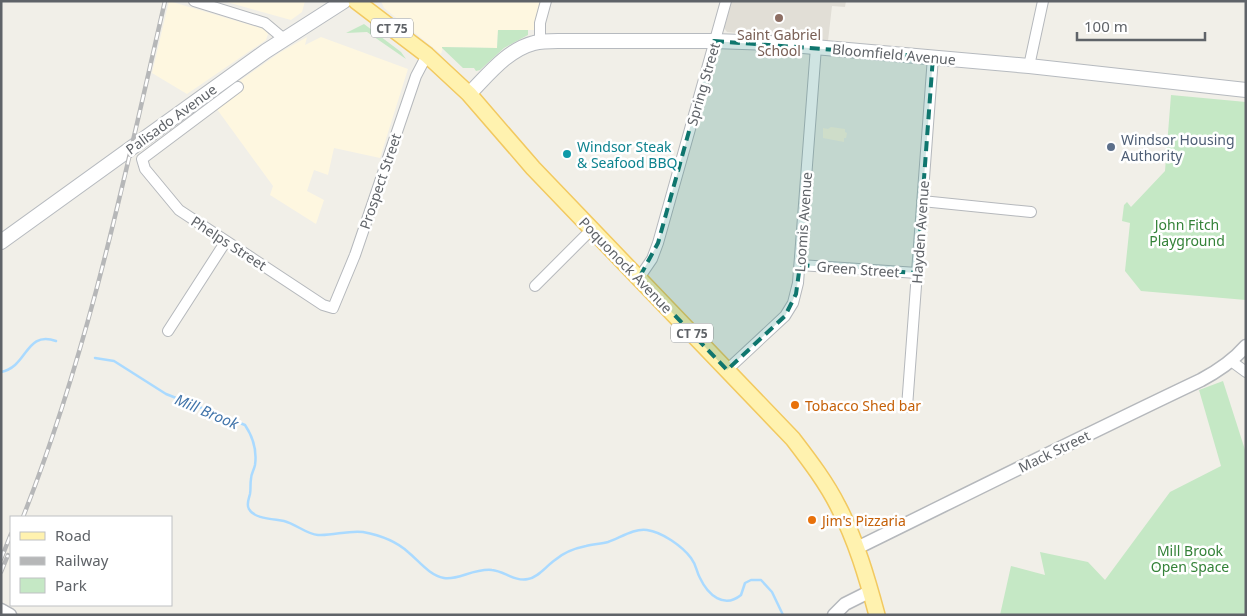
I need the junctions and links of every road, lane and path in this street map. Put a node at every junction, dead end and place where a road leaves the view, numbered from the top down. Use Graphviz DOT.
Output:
graph roads {
  1 [pos="194,1"];
  2 [pos="344,1"];
  3 [pos="356,1"];
  4 [pos="546,1"];
  5 [pos="726,1"];
  6 [pos="1043,1"];
  7 [pos="284,39"];
  8 [pos="714,41"];
  9 [pos="540,42"];
  10 [pos="816,47"];
  11 [pos="427,55"];
  12 [pos="932,57"];
  13 [pos="1029,66"];
  14 [pos="238,87"];
  15 [pos="1246,90"];
  16 [pos="469,94"];
  17 [pos="922,201"];
  18 [pos="1031,212"];
  19 [pos="592,229"];
  20 [pos="226,241"];
  21 [pos="1,242"];
  22 [pos="800,265"];
  23 [pos="917,273"];
  24 [pos="639,278"];
  25 [pos="535,286"];
  26 [pos="333,308"];
  27 [pos="168,331"];
  28 [pos="1246,346"];
  29 [pos="1231,361"];
  30 [pos="727,370"];
  31 [pos="1246,372"];
  32 [pos="907,407"];
  33 [pos="857,548"];
  34 [pos="870,591"];
  35 [pos="1,610"];
  36 [pos="10,615"];
  37 [pos="834,615"];
  38 [pos="877,615"];
  1 -- 7 [label="street"];
  2 -- 7 [label="main road, Palisado Avenue"];
  3 -- 11 [label="main road, Poquonock Avenue / CT 75"];
  4 -- 9 [label="street"];
  5 -- 8 [label="street, Spring Street"];
  6 -- 13 [label="street"];
  7 -- 21 [label="main road, Palisado Avenue"];
  8 -- 9 [label="main road, Bloomfield Avenue"];
  8 -- 10 [label="main road, Bloomfield Avenue"];
  8 -- 24 [label="street, Spring Street"];
  9 -- 16 [label="main road, Bloomfield Avenue"];
  10 -- 12 [label="main road, Bloomfield Avenue"];
  10 -- 22 [label="street, Loomis Avenue"];
  11 -- 16 [label="main road, Poquonock Avenue / CT 75"];
  11 -- 26 [label="street, Prospect Street"];
  12 -- 13 [label="main road, Bloomfield Avenue"];
  12 -- 17 [label="street, Hayden Avenue"];
  13 -- 15 [label="main road, Bloomfield Avenue"];
  14 -- 20 [label="street, Phelps Street"];
  16 -- 19 [label="main road, Poquonock Avenue / CT 75"];
  17 -- 18 [label="street"];
  17 -- 23 [label="street, Hayden Avenue"];
  19 -- 24 [label="main road, Poquonock Avenue / CT 75"];
  19 -- 25 [label="street"];
  20 -- 26 [label="street, Phelps Street"];
  20 -- 27 [label="street"];
  22 -- 23 [label="street, Green Street"];
  22 -- 30 [label="street, Loomis Avenue"];
  23 -- 32 [label="street, Hayden Avenue"];
  24 -- 30 [label="main road, Poquonock Avenue / CT 75"];
  28 -- 29 [label="street, Mack Street"];
  29 -- 31 [label="street"];
  29 -- 33 [label="street, Mack Street"];
  30 -- 33 [label="main road, Poquonock Avenue / CT 75"];
  33 -- 34 [label="main road, Poquonock Avenue / CT 75"];
  34 -- 37 [label="street"];
  34 -- 38 [label="main road, Poquonock Avenue / CT 75"];
  35 -- 36 [label="street"];
}
